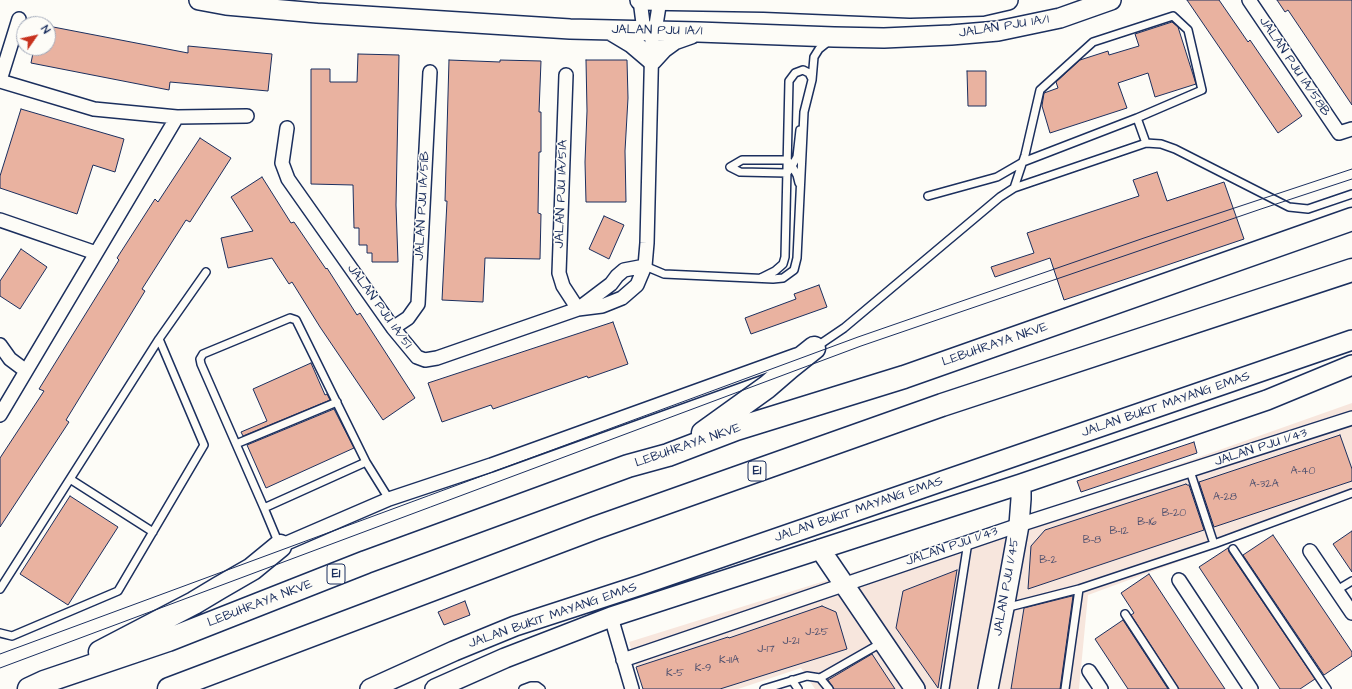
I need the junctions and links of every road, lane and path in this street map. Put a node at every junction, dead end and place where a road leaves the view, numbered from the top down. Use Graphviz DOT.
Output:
graph roads {
  1 [pos="199,0"];
  2 [pos="640,0"];
  3 [pos="660,0"];
  4 [pos="704,0"];
  5 [pos="1008,0"];
  6 [pos="1111,0"];
  7 [pos="1249,0"];
  8 [pos="16,29"];
  9 [pos="612,31"];
  10 [pos="698,32"];
  11 [pos="650,33"];
  12 [pos="834,37"];
  13 [pos="652,60"];
  14 [pos="430,72"];
  15 [pos="566,74"];
  16 [pos="0,80"];
  17 [pos="812,80"];
  18 [pos="804,112"];
  19 [pos="247,116"];
  20 [pos="177,117"];
  21 [pos="1137,118"];
  22 [pos="287,128"];
  23 [pos="1352,129"];
  24 [pos="1146,143"];
  25 [pos="1023,162"];
  26 [pos="790,163"];
  27 [pos="787,173"];
  28 [pos="1014,188"];
  29 [pos="801,190"];
  30 [pos="1352,194"];
  31 [pos="928,196"];
  32 [pos="1352,219"];
  33 [pos="0,220"];
  34 [pos="96,253"];
  35 [pos="645,266"];
  36 [pos="1352,270"];
  37 [pos="206,272"];
  38 [pos="761,278"];
  39 [pos="578,309"];
  40 [pos="393,328"];
  41 [pos="159,339"];
  42 [pos="1352,340"];
  43 [pos="0,345"];
  44 [pos="814,348"];
  45 [pos="1352,365"];
  46 [pos="26,371"];
  47 [pos="337,402"];
  48 [pos="0,415"];
  49 [pos="1352,420"];
  50 [pos="236,444"];
  51 [pos="668,455"];
  52 [pos="366,462"];
  53 [pos="1190,471"];
  54 [pos="70,479"];
  55 [pos="1021,484"];
  56 [pos="1352,493"];
  57 [pos="389,498"];
  58 [pos="264,508"];
  59 [pos="1019,525"];
  60 [pos="152,532"];
  61 [pos="968,542"];
  62 [pos="1214,544"];
  63 [pos="280,546"];
  64 [pos="820,549"];
  65 [pos="1234,549"];
  66 [pos="1310,551"];
  67 [pos="1179,580"];
  68 [pos="1352,580"];
  69 [pos="641,585"];
  70 [pos="844,585"];
  71 [pos="0,589"];
  72 [pos="1079,589"];
  73 [pos="1337,590"];
  74 [pos="1004,608"];
  75 [pos="1352,613"];
  76 [pos="1125,614"];
  77 [pos="611,617"];
  78 [pos="515,626"];
  79 [pos="0,633"];
  80 [pos="883,641"];
  81 [pos="623,660"];
  82 [pos="1088,671"];
  83 [pos="820,678"];
  84 [pos="792,680"];
  85 [pos="37,685"];
  86 [pos="169,689"];
  87 [pos="370,689"];
  88 [pos="434,689"];
  89 [pos="523,689"];
  90 [pos="541,689"];
  91 [pos="632,689"];
  92 [pos="764,689"];
  93 [pos="798,689"];
  94 [pos="829,689"];
  95 [pos="915,689"];
  96 [pos="945,689"];
  97 [pos="988,689"];
  98 [pos="1065,689"];
  99 [pos="1101,689"];
  100 [pos="1174,689"];
  101 [pos="1251,689"];
  102 [pos="1327,689"];
  1 -- 9 [label="main road, JALAN PJU 1A/1"];
  2 -- 3 [label="main road, JALAN PJU 1A/1"];
  2 -- 11 [label="street"];
  3 -- 4 [label="main road, JALAN PJU 1A/1"];
  3 -- 11 [label="street"];
  4 -- 5 [label="main road, JALAN PJU 1A/1"];
  6 -- 12 [label="main road, JALAN PJU 1A/1"];
  7 -- 23 [label="street, JALAN PJU 1A/58B"];
  8 -- 16 [label="street"];
  9 -- 11 [label="main road, JALAN PJU 1A/1"];
  9 -- 13 [label="main road"];
  10 -- 11 [label="main road, JALAN PJU 1A/1"];
  10 -- 12 [label="main road, JALAN PJU 1A/1"];
  10 -- 13 [label="main road"];
  11 -- 13 [label="street"];
  12 -- 17 [label="lane"];
  13 -- 35 [label="street"];
  14 -- 40 [label="street, JALAN PJU 1A/51B"];
  15 -- 39 [label="street, JALAN PJU 1A/51A"];
  16 -- 20 [label="street"];
  17 -- 18 [label="lane"];
  17 -- 26 [label="lane"];
  18 -- 26 [label="lane"];
  18 -- 29 [label="lane"];
  19 -- 20 [label="street"];
  20 -- 34 [label="street"];
  21 -- 24 [label="lane"];
  21 -- 25 [label="lane"];
  21 -- 25 [label="lane"];
  22 -- 40 [label="street, JALAN PJU 1A/51"];
  24 -- 28 [label="lane"];
  24 -- 30 [label="lane"];
  25 -- 28 [label="lane"];
  25 -- 31 [label="lane"];
  26 -- 27 [label="lane"];
  26 -- 27 [label="lane"];
  26 -- 29 [label="lane"];
  27 -- 38 [label="lane"];
  28 -- 44 [label="lane"];
  29 -- 38 [label="lane"];
  32 -- 51 [label="highway, LEBUHRAYA NKVE / E1"];
  33 -- 34 [label="street"];
  34 -- 46 [label="street"];
  35 -- 38 [label="lane"];
  35 -- 39 [label="street"];
  35 -- 39 [label="street"];
  36 -- 86 [label="highway, E1"];
  37 -- 41 [label="lane"];
  39 -- 40 [label="street, JALAN PJU 1A/51"];
  41 -- 54 [label="lane"];
  41 -- 60 [label="lane"];
  42 -- 69 [label="main road, JALAN BUKIT MAYANG EMAS"];
  43 -- 46 [label="street"];
  44 -- 51 [label="highway"];
  44 -- 57 [label="street"];
  45 -- 55 [label="main road, JALAN BUKIT MAYANG EMAS"];
  46 -- 48 [label="street"];
  47 -- 50 [label="lane"];
  47 -- 50 [label="lane"];
  47 -- 52 [label="lane"];
  49 -- 53 [label="street, JALAN PJU 1/43"];
  50 -- 58 [label="lane"];
  51 -- 85 [label="highway, LEBUHRAYA NKVE / E1"];
  52 -- 57 [label="lane"];
  52 -- 58 [label="lane"];
  53 -- 59 [label="street, JALAN PJU 1/43"];
  53 -- 62 [label="lane"];
  54 -- 60 [label="lane"];
  54 -- 71 [label="lane"];
  55 -- 59 [label="main road, JALAN PJU 1/45"];
  55 -- 64 [label="main road, JALAN BUKIT MAYANG EMAS"];
  56 -- 62 [label="lane"];
  57 -- 63 [label="street"];
  58 -- 63 [label="lane"];
  59 -- 61 [label="street, JALAN PJU 1/43"];
  59 -- 74 [label="main road, JALAN PJU 1/45"];
  60 -- 79 [label="lane"];
  61 -- 70 [label="street, JALAN PJU 1/43"];
  61 -- 96 [label="lane"];
  62 -- 72 [label="lane"];
  63 -- 85 [label="highway"];
  64 -- 70 [label="main road"];
  64 -- 77 [label="main road, JALAN BUKIT MAYANG EMAS"];
  65 -- 102 [label="lane"];
  66 -- 73 [label="street"];
  67 -- 101 [label="street"];
  68 -- 73 [label="lane"];
  69 -- 77 [label="main road"];
  69 -- 78 [label="main road, JALAN BUKIT MAYANG EMAS"];
  70 -- 80 [label="main road"];
  70 -- 81 [label="street, JALAN PJU 1/43"];
  72 -- 74 [label="lane"];
  72 -- 98 [label="lane"];
  73 -- 75 [label="street"];
  74 -- 97 [label="main road, JALAN PJU 1/45"];
  76 -- 100 [label="lane"];
  77 -- 78 [label="main road"];
  77 -- 81 [label="street"];
  77 -- 88 [label="main road, JALAN BUKIT MAYANG EMAS"];
  78 -- 87 [label="main road, JALAN BUKIT MAYANG EMAS"];
  80 -- 83 [label="lane"];
  80 -- 95 [label="main road"];
  81 -- 91 [label="street"];
  82 -- 99 [label="street"];
  83 -- 84 [label="lane"];
  83 -- 94 [label="lane"];
  84 -- 92 [label="lane"];
  84 -- 93 [label="lane"];
  89 -- 90 [label="lane"];
}
